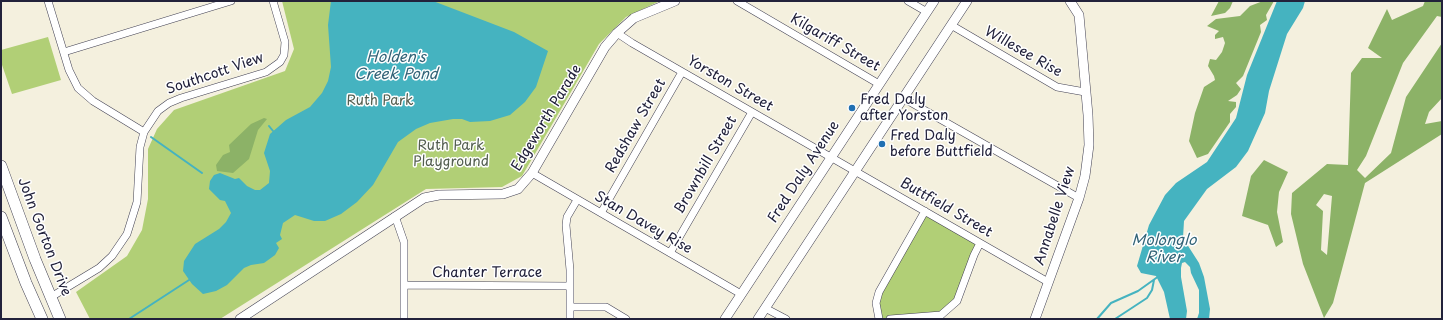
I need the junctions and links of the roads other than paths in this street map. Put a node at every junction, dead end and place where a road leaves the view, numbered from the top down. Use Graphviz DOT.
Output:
graph roads {
  1 [pos="48,1"];
  2 [pos="231,1"];
  3 [pos="273,1"];
  4 [pos="675,1"];
  5 [pos="737,1"];
  6 [pos="908,1"];
  7 [pos="934,1"];
  8 [pos="967,1"];
  9 [pos="1070,1"];
  10 [pos="927,12"];
  11 [pos="950,25"];
  12 [pos="617,33"];
  13 [pos="64,52"];
  14 [pos="682,72"];
  15 [pos="879,84"];
  16 [pos="1085,92"];
  17 [pos="903,98"];
  18 [pos="752,112"];
  19 [pos="144,132"];
  20 [pos="831,157"];
  21 [pos="1,166"];
  22 [pos="855,171"];
  23 [pos="532,174"];
  24 [pos="1079,198"];
  25 [pos="578,200"];
  26 [pos="925,211"];
  27 [pos="601,213"];
  28 [pos="395,216"];
  29 [pos="1,217"];
  30 [pos="980,243"];
  31 [pos="670,253"];
  32 [pos="1048,282"];
  33 [pos="404,286"];
  34 [pos="570,286"];
  35 [pos="741,294"];
  36 [pos="51,298"];
  37 [pos="570,307"];
  38 [pos="765,308"];
  39 [pos="42,319"];
  40 [pos="60,319"];
  41 [pos="240,319"];
  42 [pos="404,319"];
  43 [pos="570,319"];
  44 [pos="626,319"];
  45 [pos="725,319"];
  46 [pos="758,319"];
  47 [pos="786,319"];
  48 [pos="879,319"];
  49 [pos="890,319"];
  50 [pos="1035,319"];
  1 -- 13 [label="street"];
  2 -- 13 [label="street"];
  3 -- 19 [label="street, Southcott View"];
  4 -- 12 [label="street, Edgeworth Parade"];
  5 -- 15 [label="street, Kilgariff Street"];
  6 -- 10 [label="street"];
  7 -- 10 [label="street, Fred Daly Avenue"];
  8 -- 11 [label="street"];
  9 -- 16 [label="street, Annabelle View"];
  10 -- 15 [label="street, Fred Daly Avenue"];
  11 -- 16 [label="street, Willesee Rise"];
  11 -- 17 [label="street"];
  12 -- 14 [label="street, Yorston Street"];
  12 -- 23 [label="street, Edgeworth Parade"];
  13 -- 19 [label="street"];
  14 -- 18 [label="street, Yorston Street"];
  14 -- 27 [label="street, Redshaw Street"];
  15 -- 20 [label="street, Fred Daly Avenue"];
  16 -- 24 [label="street, Annabelle View"];
  17 -- 22 [label="street"];
  17 -- 24 [label="street"];
  18 -- 20 [label="street, Yorston Street"];
  18 -- 31 [label="street, Brownbill Street"];
  19 -- 36 [label="street, Southcott View"];
  20 -- 22 [label="street, Buttfield Street"];
  20 -- 35 [label="street, Fred Daly Avenue"];
  21 -- 36 [label="main road, John Gorton Drive"];
  22 -- 26 [label="street, Buttfield Street"];
  22 -- 38 [label="street"];
  23 -- 25 [label="street, Stan Davey Rise"];
  23 -- 28 [label="street, Edgeworth Parade"];
  24 -- 32 [label="street, Annabelle View"];
  25 -- 27 [label="street, Stan Davey Rise"];
  25 -- 34 [label="street"];
  26 -- 30 [label="street, Buttfield Street"];
  26 -- 48 [label="street"];
  27 -- 31 [label="street, Stan Davey Rise"];
  28 -- 33 [label="street"];
  28 -- 41 [label="street, Edgeworth Parade"];
  29 -- 39 [label="main road"];
  30 -- 32 [label="street, Buttfield Street"];
  30 -- 49 [label="street"];
  31 -- 35 [label="street, Stan Davey Rise"];
  32 -- 50 [label="street, Annabelle View"];
  33 -- 34 [label="street, Chanter Terrace"];
  33 -- 42 [label="street"];
  34 -- 37 [label="street"];
  35 -- 45 [label="street, Fred Daly Avenue"];
  36 -- 40 [label="main road, John Gorton Drive"];
  37 -- 43 [label="street"];
  37 -- 44 [label="street"];
  38 -- 46 [label="street"];
  38 -- 47 [label="street"];
}
